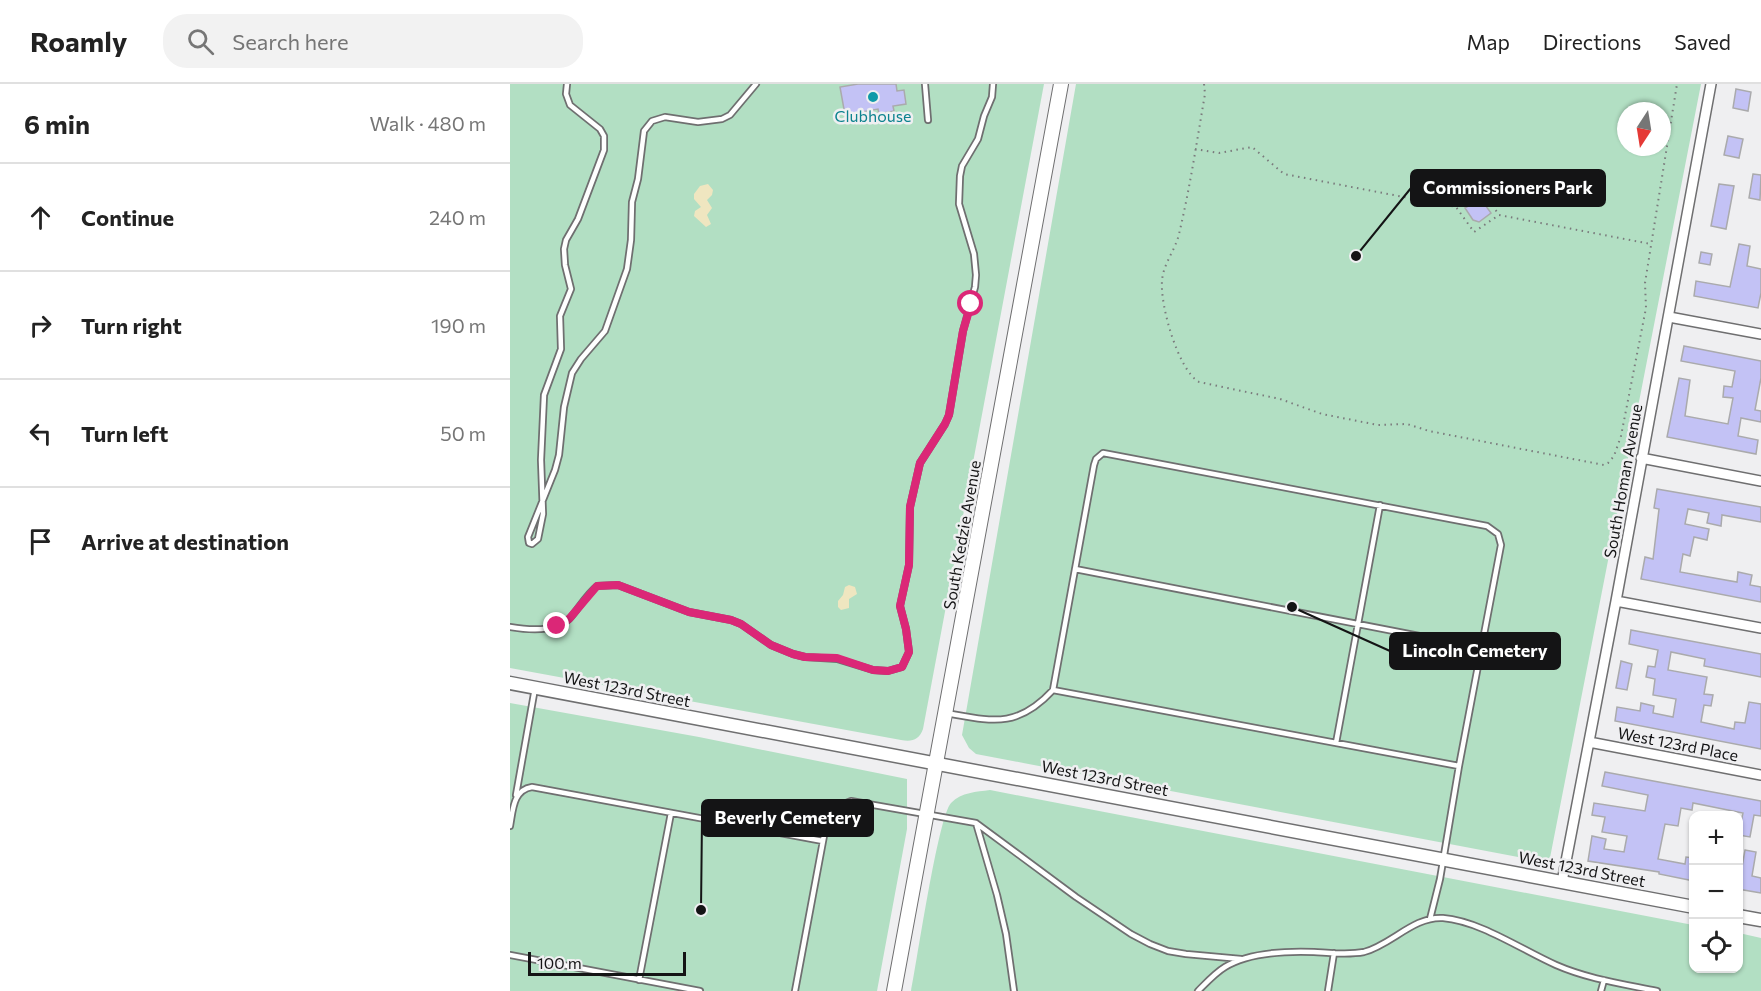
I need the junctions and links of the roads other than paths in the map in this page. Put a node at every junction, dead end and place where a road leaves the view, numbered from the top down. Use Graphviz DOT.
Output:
graph roads {
  1 [pos="567,84"];
  2 [pos="756,84"];
  3 [pos="925,84"];
  4 [pos="993,84"];
  5 [pos="1061,84"];
  6 [pos="1711,84"];
  7 [pos="928,120"];
  8 [pos="1669,317"];
  9 [pos="1761,334"];
  10 [pos="1641,458"];
  11 [pos="1761,481"];
  12 [pos="543,500"];
  13 [pos="1380,505"];
  14 [pos="1075,569"];
  15 [pos="1616,601"];
  16 [pos="1358,624"];
  17 [pos="510,627"];
  18 [pos="1761,628"];
  19 [pos="1481,648"];
  20 [pos="510,683"];
  21 [pos="535,688"];
  22 [pos="1053,690"];
  23 [pos="946,713"];
  24 [pos="1590,742"];
  25 [pos="1336,743"];
  26 [pos="937,763"];
  27 [pos="1459,766"];
  28 [pos="1761,775"];
  29 [pos="514,802"];
  30 [pos="671,813"];
  31 [pos="928,813"];
  32 [pos="976,823"];
  33 [pos="510,826"];
  34 [pos="823,842"];
  35 [pos="1443,860"];
  36 [pos="1562,882"];
  37 [pos="1689,907"];
  38 [pos="1743,917"];
  39 [pos="1431,919"];
  40 [pos="1761,920"];
  41 [pos="1334,953"];
  42 [pos="510,956"];
  43 [pos="1241,959"];
  44 [pos="639,980"];
  45 [pos="1604,980"];
  46 [pos="700,991"];
  47 [pos="795,991"];
  48 [pos="894,991"];
  49 [pos="1014,991"];
  50 [pos="1198,991"];
  51 [pos="1328,991"];
  52 [pos="1600,991"];
  53 [pos="1657,991"];
  1 -- 12 [label="lane"];
  2 -- 12 [label="lane"];
  3 -- 7 [label="lane"];
  4 -- 17 [label="lane"];
  5 -- 23 [label="main road, South Kedzie Avenue"];
  6 -- 8 [label="street, South Homan Avenue"];
  8 -- 9 [label="street"];
  8 -- 10 [label="street, South Homan Avenue"];
  10 -- 11 [label="street"];
  10 -- 15 [label="street, South Homan Avenue"];
  12 -- 12 [label="lane"];
  13 -- 14 [label="lane"];
  13 -- 16 [label="lane"];
  13 -- 19 [label="lane"];
  14 -- 16 [label="lane"];
  14 -- 22 [label="lane"];
  15 -- 18 [label="street"];
  15 -- 24 [label="street, South Homan Avenue"];
  16 -- 19 [label="lane"];
  16 -- 25 [label="lane"];
  19 -- 27 [label="lane"];
  20 -- 21 [label="street, West 123rd Street"];
  21 -- 26 [label="street, West 123rd Street"];
  21 -- 29 [label="lane"];
  22 -- 23 [label="lane"];
  22 -- 25 [label="lane"];
  23 -- 26 [label="main road, South Kedzie Avenue"];
  24 -- 28 [label="street, West 123rd Place"];
  24 -- 36 [label="street, South Homan Avenue"];
  25 -- 27 [label="lane"];
  26 -- 31 [label="main road, South Kedzie Avenue"];
  26 -- 35 [label="street, West 123rd Street"];
  27 -- 35 [label="lane"];
  29 -- 30 [label="lane"];
  29 -- 33 [label="lane"];
  30 -- 34 [label="lane"];
  30 -- 44 [label="lane"];
  31 -- 32 [label="lane"];
  31 -- 34 [label="lane"];
  31 -- 48 [label="main road, South Kedzie Avenue"];
  32 -- 43 [label="lane"];
  32 -- 49 [label="lane"];
  34 -- 47 [label="lane"];
  35 -- 36 [label="street, West 123rd Street"];
  35 -- 39 [label="lane"];
  36 -- 37 [label="street, West 123rd Street"];
  38 -- 40 [label="street"];
  39 -- 41 [label="lane"];
  39 -- 45 [label="lane"];
  41 -- 43 [label="lane"];
  41 -- 51 [label="lane"];
  42 -- 44 [label="lane"];
  43 -- 50 [label="lane"];
  44 -- 46 [label="lane"];
  45 -- 52 [label="lane"];
  45 -- 53 [label="lane"];
}
